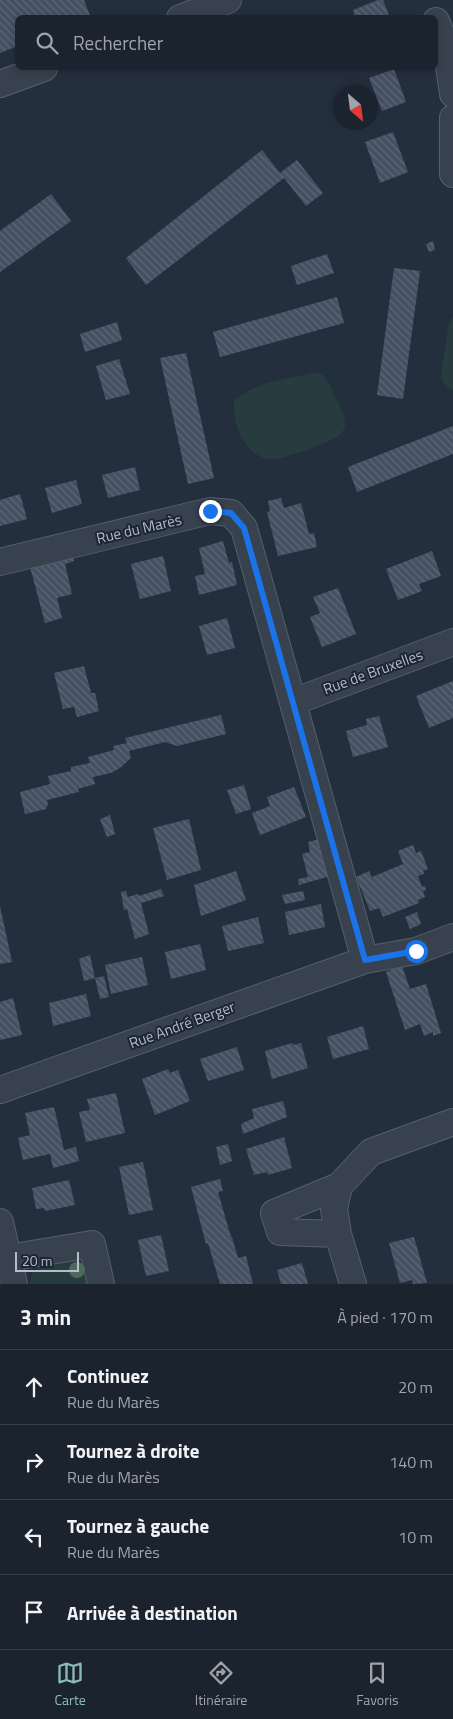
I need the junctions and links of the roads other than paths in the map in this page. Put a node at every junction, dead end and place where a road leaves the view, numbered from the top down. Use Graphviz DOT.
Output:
graph roads {
  1 [pos="228,0"];
  2 [pos="426,0"];
  3 [pos="188,15"];
  4 [pos="433,15"];
  5 [pos="438,26"];
  6 [pos="38,70"];
  7 [pos="0,84"];
  8 [pos="453,94"];
  9 [pos="453,118"];
  10 [pos="453,174"];
  11 [pos="0,562"];
  12 [pos="453,642"];
  13 [pos="293,702"];
  14 [pos="453,937"];
  15 [pos="365,960"];
  16 [pos="0,1090"];
  17 [pos="453,1122"];
  18 [pos="339,1186"];
  19 [pos="0,1222"];
  20 [pos="338,1234"];
  21 [pos="8,1258"];
  22 [pos="14,1284"];
  23 [pos="101,1284"];
  24 [pos="353,1284"];
  1 -- 3 [label="street"];
  2 -- 4 [label="street"];
  5 -- 8 [label="street"];
  6 -- 7 [label="street"];
  9 -- 10 [label="street"];
  11 -- 13 [label="street, Rue du Marès"];
  12 -- 13 [label="street, Rue de Bruxelles"];
  13 -- 15 [label="street, Rue du Marès"];
  14 -- 15 [label="street"];
  15 -- 16 [label="street, Rue André Berger"];
  17 -- 18 [label="street"];
  18 -- 20 [label="street"];
  18 -- 20 [label="street"];
  19 -- 21 [label="street"];
  20 -- 24 [label="street"];
  21 -- 22 [label="street"];
  21 -- 23 [label="street"];
}
